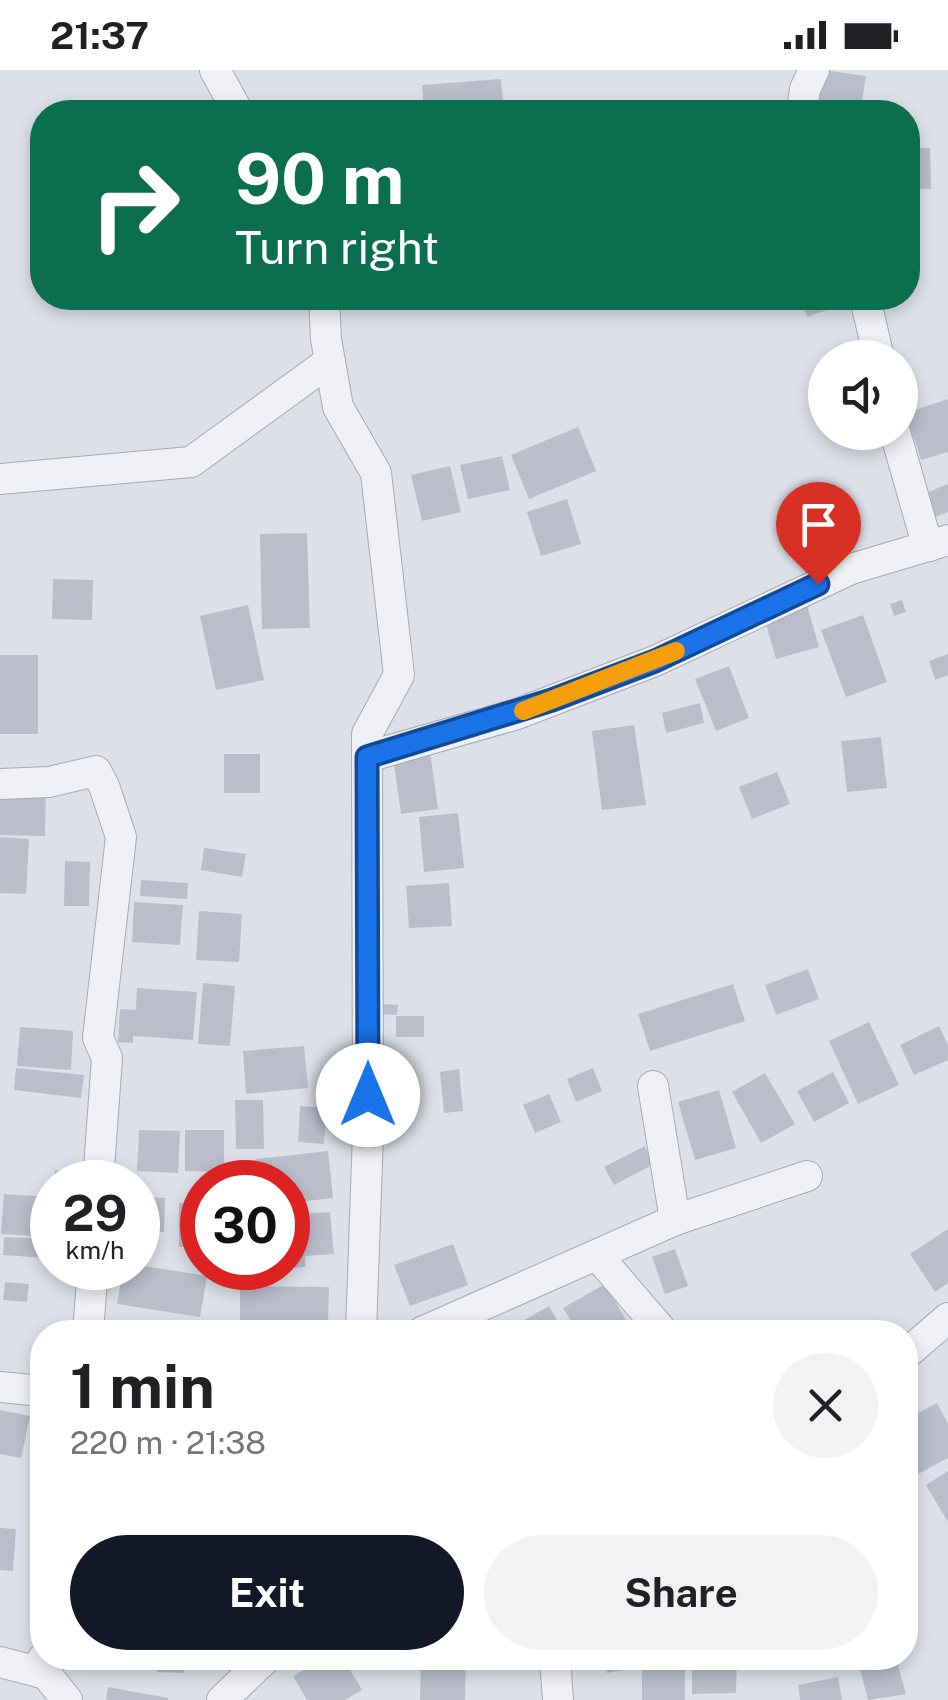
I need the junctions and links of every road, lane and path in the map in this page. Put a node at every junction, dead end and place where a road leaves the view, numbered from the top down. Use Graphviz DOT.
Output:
graph roads {
  1 [pos="814,70"];
  2 [pos="222,72"];
  3 [pos="233,100"];
  4 [pos="804,100"];
  5 [pos="325,310"];
  6 [pos="868,310"];
  7 [pos="875,340"];
  8 [pos="330,361"];
  9 [pos="900,450"];
  10 [pos="0,479"];
  11 [pos="939,543"];
  12 [pos="367,757"];
  13 [pos="0,784"];
  14 [pos="653,1086"];
  15 [pos="100,1160"];
  16 [pos="807,1176"];
  17 [pos="675,1220"];
  18 [pos="597,1255"];
  19 [pos="91,1290"];
  20 [pos="948,1318"];
  21 [pos="89,1320"];
  22 [pos="361,1320"];
  23 [pos="449,1320"];
  24 [pos="653,1320"];
  25 [pos="918,1343"];
  26 [pos="0,1387"];
  27 [pos="30,1390"];
  28 [pos="0,1662"];
  29 [pos="30,1665"];
  30 [pos="48,1670"];
  31 [pos="253,1670"];
  32 [pos="556,1670"];
  33 [pos="67,1700"];
  34 [pos="222,1700"];
  35 [pos="558,1700"];
  1 -- 4 [label="street"];
  2 -- 3 [label="street"];
  5 -- 8 [label="street"];
  6 -- 7 [label="street"];
  8 -- 10 [label="street"];
  8 -- 12 [label="street"];
  9 -- 11 [label="street"];
  11 -- 12 [label="street"];
  12 -- 22 [label="street"];
  13 -- 15 [label="street"];
  14 -- 17 [label="street"];
  16 -- 17 [label="street"];
  17 -- 18 [label="street"];
  18 -- 23 [label="street"];
  18 -- 24 [label="street"];
  19 -- 21 [label="street"];
  20 -- 25 [label="street"];
  26 -- 27 [label="street"];
  28 -- 29 [label="street"];
  30 -- 33 [label="street"];
  31 -- 34 [label="street"];
  32 -- 35 [label="street"];
}
